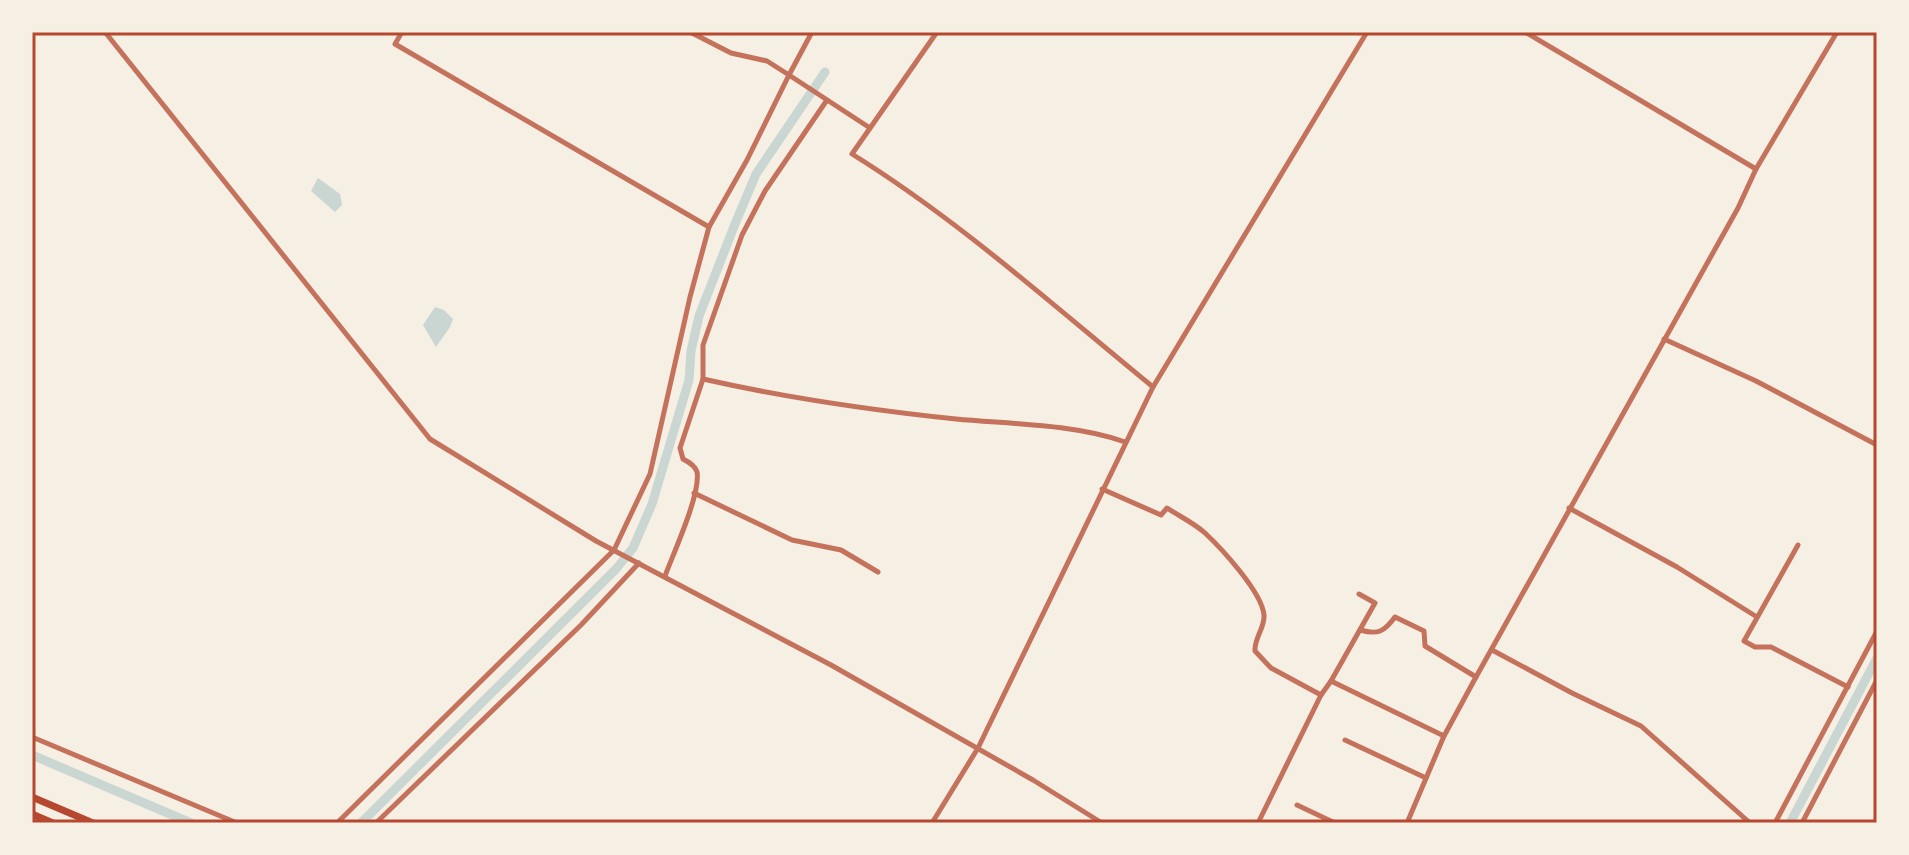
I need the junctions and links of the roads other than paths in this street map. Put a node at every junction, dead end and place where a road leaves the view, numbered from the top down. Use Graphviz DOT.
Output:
graph roads {
  1 [pos="105,32"];
  2 [pos="402,32"];
  3 [pos="690,32"];
  4 [pos="812,32"];
  5 [pos="937,32"];
  6 [pos="1367,32"];
  7 [pos="1525,32"];
  8 [pos="1837,32"];
  9 [pos="789,75"];
  10 [pos="827,100"];
  11 [pos="870,128"];
  12 [pos="1756,169"];
  13 [pos="709,227"];
  14 [pos="1664,339"];
  15 [pos="703,379"];
  16 [pos="1153,387"];
  17 [pos="1125,442"];
  18 [pos="1877,445"];
  19 [pos="1102,489"];
  20 [pos="694,493"];
  21 [pos="1569,508"];
  22 [pos="1798,545"];
  23 [pos="616,551"];
  24 [pos="638,562"];
  25 [pos="878,572"];
  26 [pos="665,576"];
  27 [pos="1359,594"];
  28 [pos="1757,617"];
  29 [pos="1360,630"];
  30 [pos="1877,631"];
  31 [pos="1492,650"];
  32 [pos="1476,677"];
  33 [pos="1877,680"];
  34 [pos="1331,681"];
  35 [pos="1848,687"];
  36 [pos="1321,695"];
  37 [pos="1444,736"];
  38 [pos="32,737"];
  39 [pos="1345,740"];
  40 [pos="978,748"];
  41 [pos="1426,778"];
  42 [pos="32,797"];
  43 [pos="1297,805"];
  44 [pos="32,814"];
  45 [pos="53,823"];
  46 [pos="93,823"];
  47 [pos="237,823"];
  48 [pos="337,823"];
  49 [pos="376,823"];
  50 [pos="932,823"];
  51 [pos="1102,823"];
  52 [pos="1258,823"];
  53 [pos="1335,823"];
  54 [pos="1407,823"];
  55 [pos="1750,823"];
  56 [pos="1775,823"];
  57 [pos="1802,823"];
  1 -- 23 [label="street"];
  2 -- 13 [label="street"];
  3 -- 9 [label="street"];
  4 -- 9 [label="street"];
  5 -- 11 [label="street"];
  6 -- 16 [label="street"];
  7 -- 12 [label="street"];
  8 -- 12 [label="street"];
  9 -- 10 [label="street"];
  9 -- 13 [label="street"];
  10 -- 11 [label="street"];
  10 -- 15 [label="street"];
  11 -- 16 [label="street"];
  12 -- 14 [label="street"];
  13 -- 23 [label="street"];
  14 -- 18 [label="street"];
  14 -- 21 [label="street"];
  15 -- 17 [label="street"];
  15 -- 20 [label="street"];
  16 -- 17 [label="street"];
  17 -- 19 [label="street"];
  19 -- 36 [label="street"];
  19 -- 40 [label="street"];
  20 -- 25 [label="street"];
  20 -- 26 [label="street"];
  21 -- 28 [label="street"];
  21 -- 31 [label="street"];
  22 -- 28 [label="street"];
  23 -- 24 [label="street"];
  23 -- 48 [label="street"];
  24 -- 26 [label="street"];
  24 -- 49 [label="street"];
  26 -- 40 [label="street"];
  27 -- 29 [label="street"];
  28 -- 35 [label="street"];
  29 -- 32 [label="street"];
  29 -- 34 [label="street"];
  30 -- 35 [label="street"];
  31 -- 32 [label="street"];
  31 -- 55 [label="street"];
  32 -- 37 [label="street"];
  33 -- 57 [label="street"];
  34 -- 36 [label="street"];
  34 -- 37 [label="street"];
  35 -- 56 [label="street"];
  36 -- 52 [label="street"];
  37 -- 41 [label="street"];
  38 -- 47 [label="street"];
  39 -- 41 [label="street"];
  40 -- 50 [label="street"];
  40 -- 51 [label="street"];
  41 -- 54 [label="street"];
  42 -- 46 [label="main road"];
  43 -- 53 [label="street"];
  44 -- 45 [label="main road"];
}
